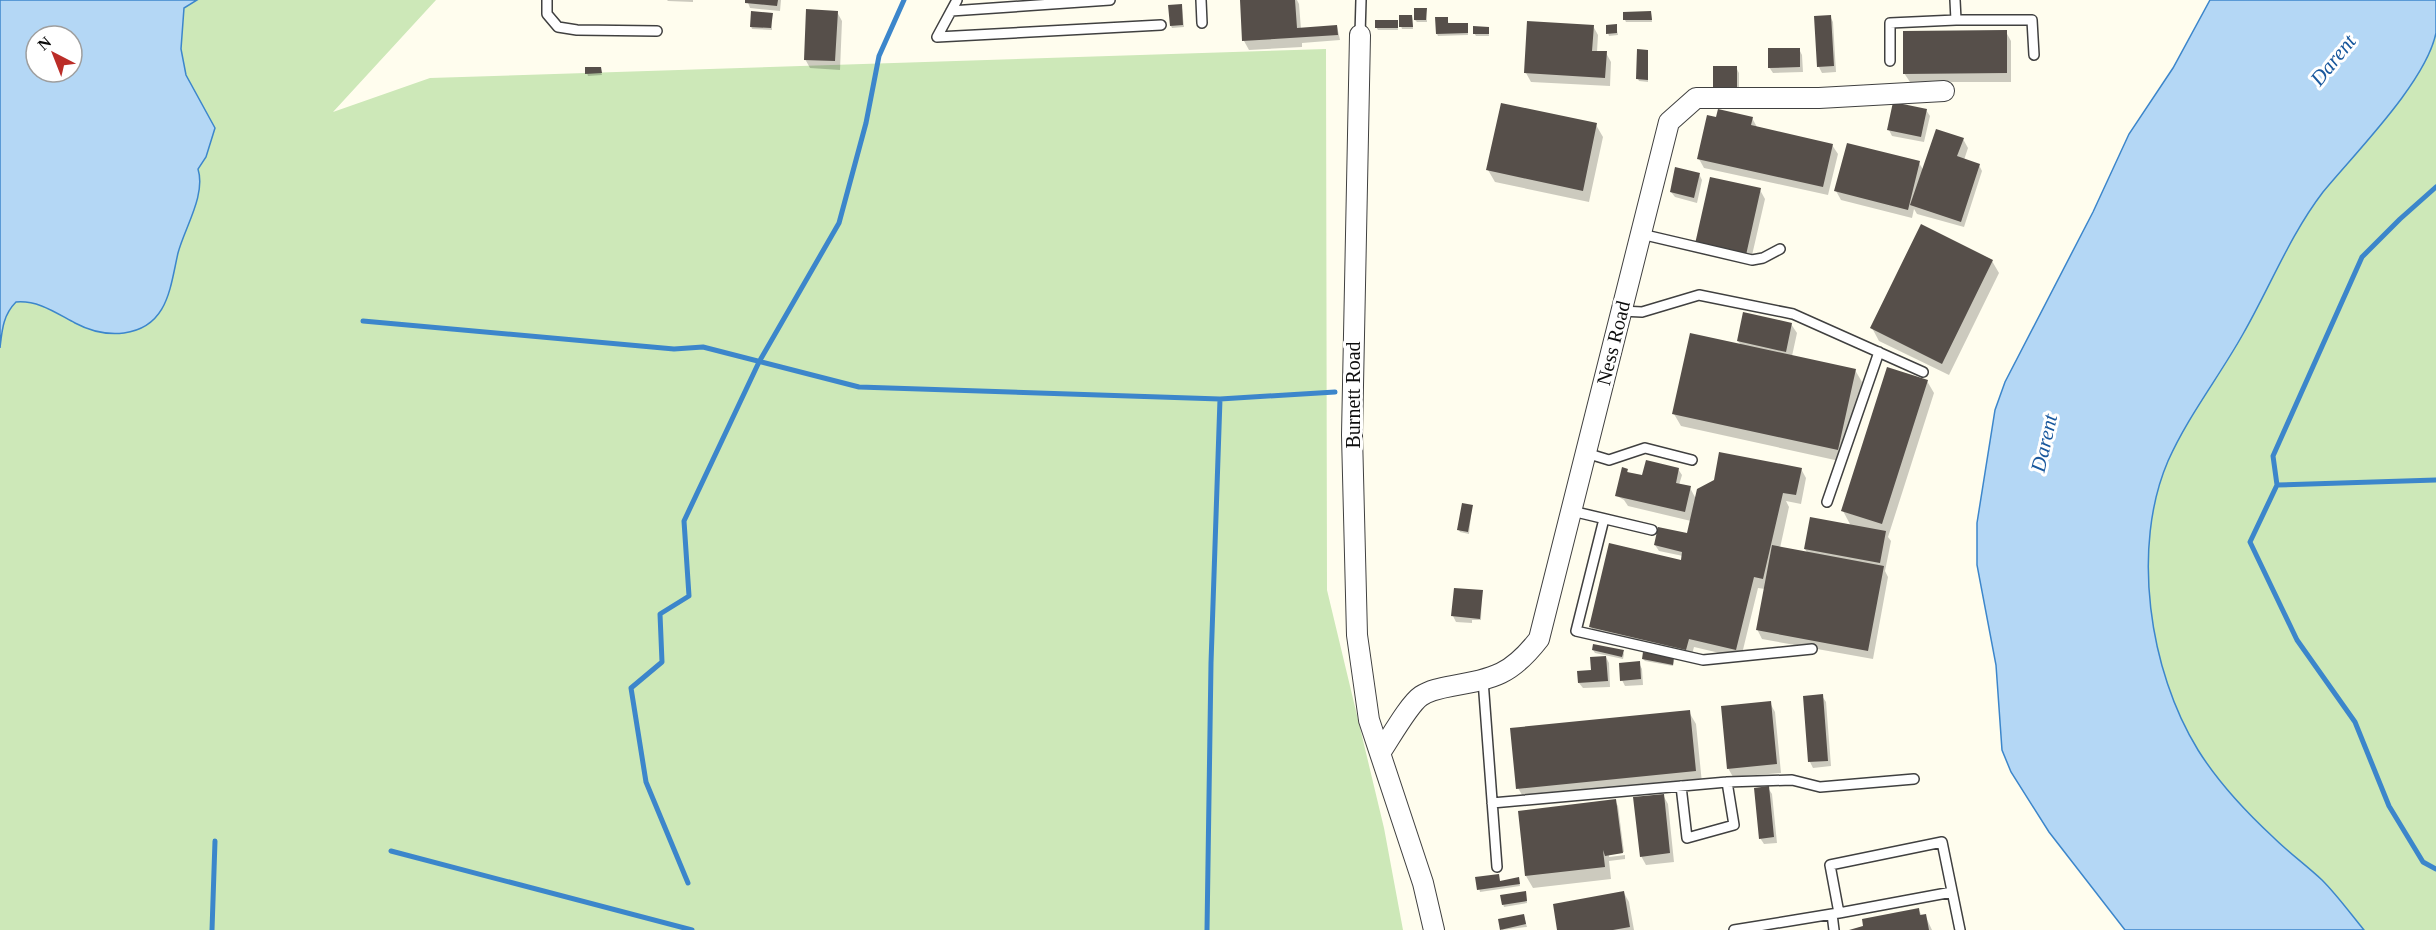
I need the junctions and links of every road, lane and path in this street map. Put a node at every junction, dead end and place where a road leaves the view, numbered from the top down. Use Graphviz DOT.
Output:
graph roads {
  1 [pos="547,0"];
  2 [pos="957,0"];
  3 [pos="1110,0"];
  4 [pos="1201,0"];
  5 [pos="1360,0"];
  6 [pos="1955,0"];
  7 [pos="951,11"];
  8 [pos="1956,20"];
  9 [pos="1202,23"];
  10 [pos="1161,26"];
  11 [pos="657,31"];
  12 [pos="1360,35"];
  13 [pos="2034,54"];
  14 [pos="1890,62"];
  15 [pos="1944,91"];
  16 [pos="1641,234"];
  17 [pos="1780,249"];
  18 [pos="1621,311"];
  19 [pos="1879,352"];
  20 [pos="1923,372"];
  21 [pos="1586,453"];
  22 [pos="1692,460"];
  23 [pos="1827,502"];
  24 [pos="1572,511"];
  25 [pos="1604,519"];
  26 [pos="1652,530"];
  27 [pos="1812,649"];
  28 [pos="1483,680"];
  29 [pos="1380,753"];
  30 [pos="1914,779"];
  31 [pos="1727,782"];
  32 [pos="1681,786"];
  33 [pos="1492,803"];
  34 [pos="1497,867"];
  35 [pos="1952,892"];
  36 [pos="1835,913"];
  37 [pos="1761,927"];
  38 [pos="1434,930"];
  39 [pos="1734,930"];
  40 [pos="1834,930"];
  41 [pos="1960,930"];
  1 -- 11 [label="lane"];
  2 -- 7 [label="lane"];
  3 -- 7 [label="lane"];
  4 -- 9 [label="lane"];
  5 -- 12 [label="lane"];
  6 -- 8 [label="lane"];
  7 -- 10 [label="lane"];
  8 -- 13 [label="lane"];
  8 -- 14 [label="lane"];
  12 -- 29 [label="street, Burnett Road"];
  15 -- 16 [label="street, Ness Road"];
  16 -- 17 [label="lane"];
  16 -- 18 [label="street, Ness Road"];
  18 -- 19 [label="lane"];
  18 -- 21 [label="street, Ness Road"];
  19 -- 20 [label="lane"];
  19 -- 23 [label="lane"];
  21 -- 22 [label="lane"];
  21 -- 24 [label="street, Ness Road"];
  24 -- 25 [label="lane"];
  24 -- 28 [label="street, Ness Road"];
  25 -- 26 [label="lane"];
  25 -- 27 [label="lane"];
  28 -- 29 [label="street, Ness Road"];
  28 -- 33 [label="lane"];
  29 -- 38 [label="street, Burnett Road"];
  30 -- 31 [label="lane"];
  31 -- 32 [label="lane"];
  31 -- 32 [label="lane"];
  32 -- 33 [label="lane"];
  33 -- 34 [label="lane"];
  35 -- 36 [label="lane"];
  35 -- 36 [label="lane"];
  35 -- 41 [label="lane"];
  36 -- 37 [label="lane"];
  36 -- 40 [label="lane"];
  37 -- 39 [label="lane"];
}
